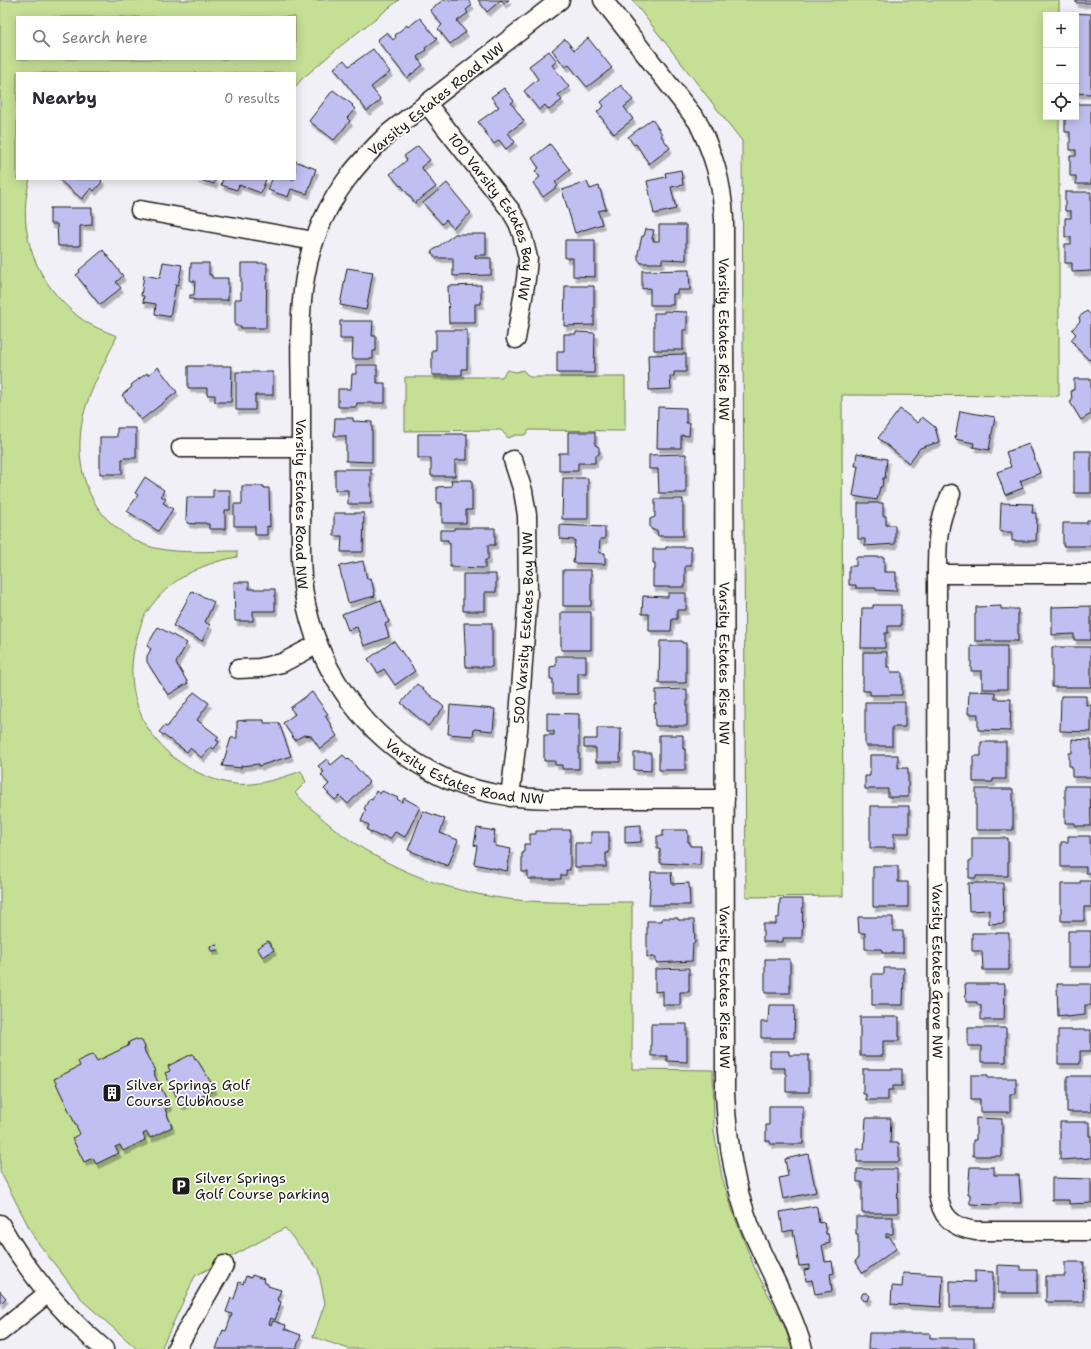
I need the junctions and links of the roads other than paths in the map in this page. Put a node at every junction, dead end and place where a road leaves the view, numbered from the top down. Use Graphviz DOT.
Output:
graph roads {
  1 [pos="560,0"];
  2 [pos="604,0"];
  3 [pos="427,104"];
  4 [pos="140,210"];
  5 [pos="314,241"];
  6 [pos="516,339"];
  7 [pos="181,448"];
  8 [pos="301,448"];
  9 [pos="513,460"];
  10 [pos="951,494"];
  11 [pos="938,574"];
  12 [pos="1091,574"];
  13 [pos="318,644"];
  14 [pos="238,669"];
  15 [pos="510,797"];
  16 [pos="724,799"];
  17 [pos="0,1224"];
  18 [pos="1091,1231"];
  19 [pos="224,1265"];
  20 [pos="48,1293"];
  21 [pos="0,1332"];
  22 [pos="104,1349"];
  23 [pos="176,1349"];
  24 [pos="803,1349"];
  1 -- 3 [label="street, Varsity Estates Road NW"];
  2 -- 16 [label="street, Varsity Estates Rise NW"];
  3 -- 5 [label="street, Varsity Estates Road NW"];
  3 -- 6 [label="street, 100 Varsity Estates Bay NW"];
  4 -- 5 [label="street"];
  5 -- 8 [label="street, Varsity Estates Road NW"];
  7 -- 8 [label="street"];
  8 -- 13 [label="street, Varsity Estates Road NW"];
  9 -- 15 [label="street, 500 Varsity Estates Bay NW"];
  10 -- 11 [label="street, Varsity Estates Grove NW"];
  11 -- 12 [label="street"];
  11 -- 18 [label="street, Varsity Estates Grove NW"];
  13 -- 14 [label="street"];
  13 -- 15 [label="street, Varsity Estates Road NW"];
  15 -- 16 [label="street, Varsity Estates Road NW"];
  16 -- 24 [label="street, Varsity Estates Rise NW"];
  17 -- 20 [label="street"];
  19 -- 23 [label="street"];
  20 -- 21 [label="street"];
  20 -- 22 [label="street"];
}
